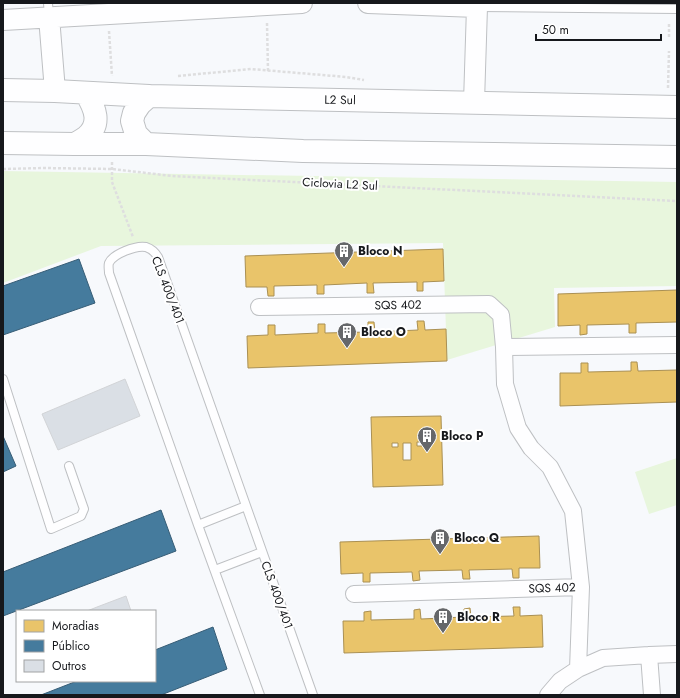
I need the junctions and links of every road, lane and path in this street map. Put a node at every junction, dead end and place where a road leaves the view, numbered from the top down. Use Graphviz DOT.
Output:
graph roads {
  1 [pos="302,3"];
  2 [pos="368,3"];
  3 [pos="267,5"];
  4 [pos="209,6"];
  5 [pos="477,7"];
  6 [pos="677,9"];
  7 [pos="49,10"];
  8 [pos="108,14"];
  9 [pos="3,20"];
  10 [pos="669,22"];
  11 [pos="669,37"];
  12 [pos="669,51"];
  13 [pos="268,70"];
  14 [pos="175,76"];
  15 [pos="365,80"];
  16 [pos="110,82"];
  17 [pos="3,90"];
  18 [pos="55,91"];
  19 [pos="86,93"];
  20 [pos="149,96"];
  21 [pos="672,98"];
  22 [pos="474,102"];
  23 [pos="3,143"];
  24 [pos="75,144"];
  25 [pos="112,144"];
  26 [pos="146,144"];
  27 [pos="677,157"];
  28 [pos="3,169"];
  29 [pos="112,169"];
  30 [pos="677,201"];
  31 [pos="137,247"];
  32 [pos="258,307"];
  33 [pos="677,345"];
  34 [pos="504,347"];
  35 [pos="3,379"];
  36 [pos="69,466"];
  37 [pos="246,506"];
  38 [pos="198,525"];
  39 [pos="262,552"];
  40 [pos="215,570"];
  41 [pos="581,587"];
  42 [pos="354,594"];
  43 [pos="677,654"];
  44 [pos="649,655"];
  45 [pos="578,669"];
  46 [pos="260,695"];
  47 [pos="313,695"];
  48 [pos="548,695"];
  49 [pos="652,695"];
  1 -- 3 [label="street"];
  2 -- 5 [label="street"];
  3 -- 4 [label="street"];
  3 -- 13 [label="path"];
  4 -- 8 [label="street"];
  5 -- 6 [label="lane"];
  5 -- 22 [label="street"];
  7 -- 8 [label="street"];
  7 -- 9 [label="street"];
  7 -- 18 [label="street"];
  8 -- 16 [label="path"];
  10 -- 11 [label="path"];
  12 -- 21 [label="path"];
  13 -- 14 [label="path"];
  13 -- 15 [label="path"];
  16 -- 19 [label="main road, L2 Sul"];
  16 -- 20 [label="main road, L2 Sul"];
  17 -- 18 [label="main road, L2 Sul"];
  18 -- 19 [label="main road, L2 Sul"];
  19 -- 24 [label="main road"];
  20 -- 22 [label="main road, L2 Sul"];
  20 -- 26 [label="main road"];
  21 -- 22 [label="main road, L2 Sul"];
  23 -- 24 [label="main road"];
  24 -- 25 [label="main road"];
  25 -- 26 [label="main road"];
  25 -- 29 [label="path"];
  26 -- 27 [label="main road"];
  28 -- 29 [label="path, Ciclovia L2 Sul"];
  29 -- 30 [label="path, Ciclovia L2 Sul"];
  29 -- 31 [label="path"];
  31 -- 37 [label="lane, CLS 400/401"];
  31 -- 38 [label="lane, CLS 400/401"];
  32 -- 34 [label="street, SQS 402"];
  33 -- 34 [label="street"];
  34 -- 41 [label="street, SQS 402"];
  35 -- 36 [label="lane"];
  37 -- 38 [label="lane"];
  37 -- 39 [label="lane, CLS 400/401"];
  38 -- 40 [label="lane, CLS 400/401"];
  39 -- 40 [label="lane"];
  39 -- 47 [label="lane, CLS 400/401"];
  40 -- 46 [label="lane, CLS 400/401"];
  41 -- 42 [label="street, SQS 402"];
  41 -- 45 [label="street, SQS 402"];
  43 -- 44 [label="street"];
  44 -- 45 [label="street"];
  44 -- 49 [label="street"];
  45 -- 48 [label="street"];
}
